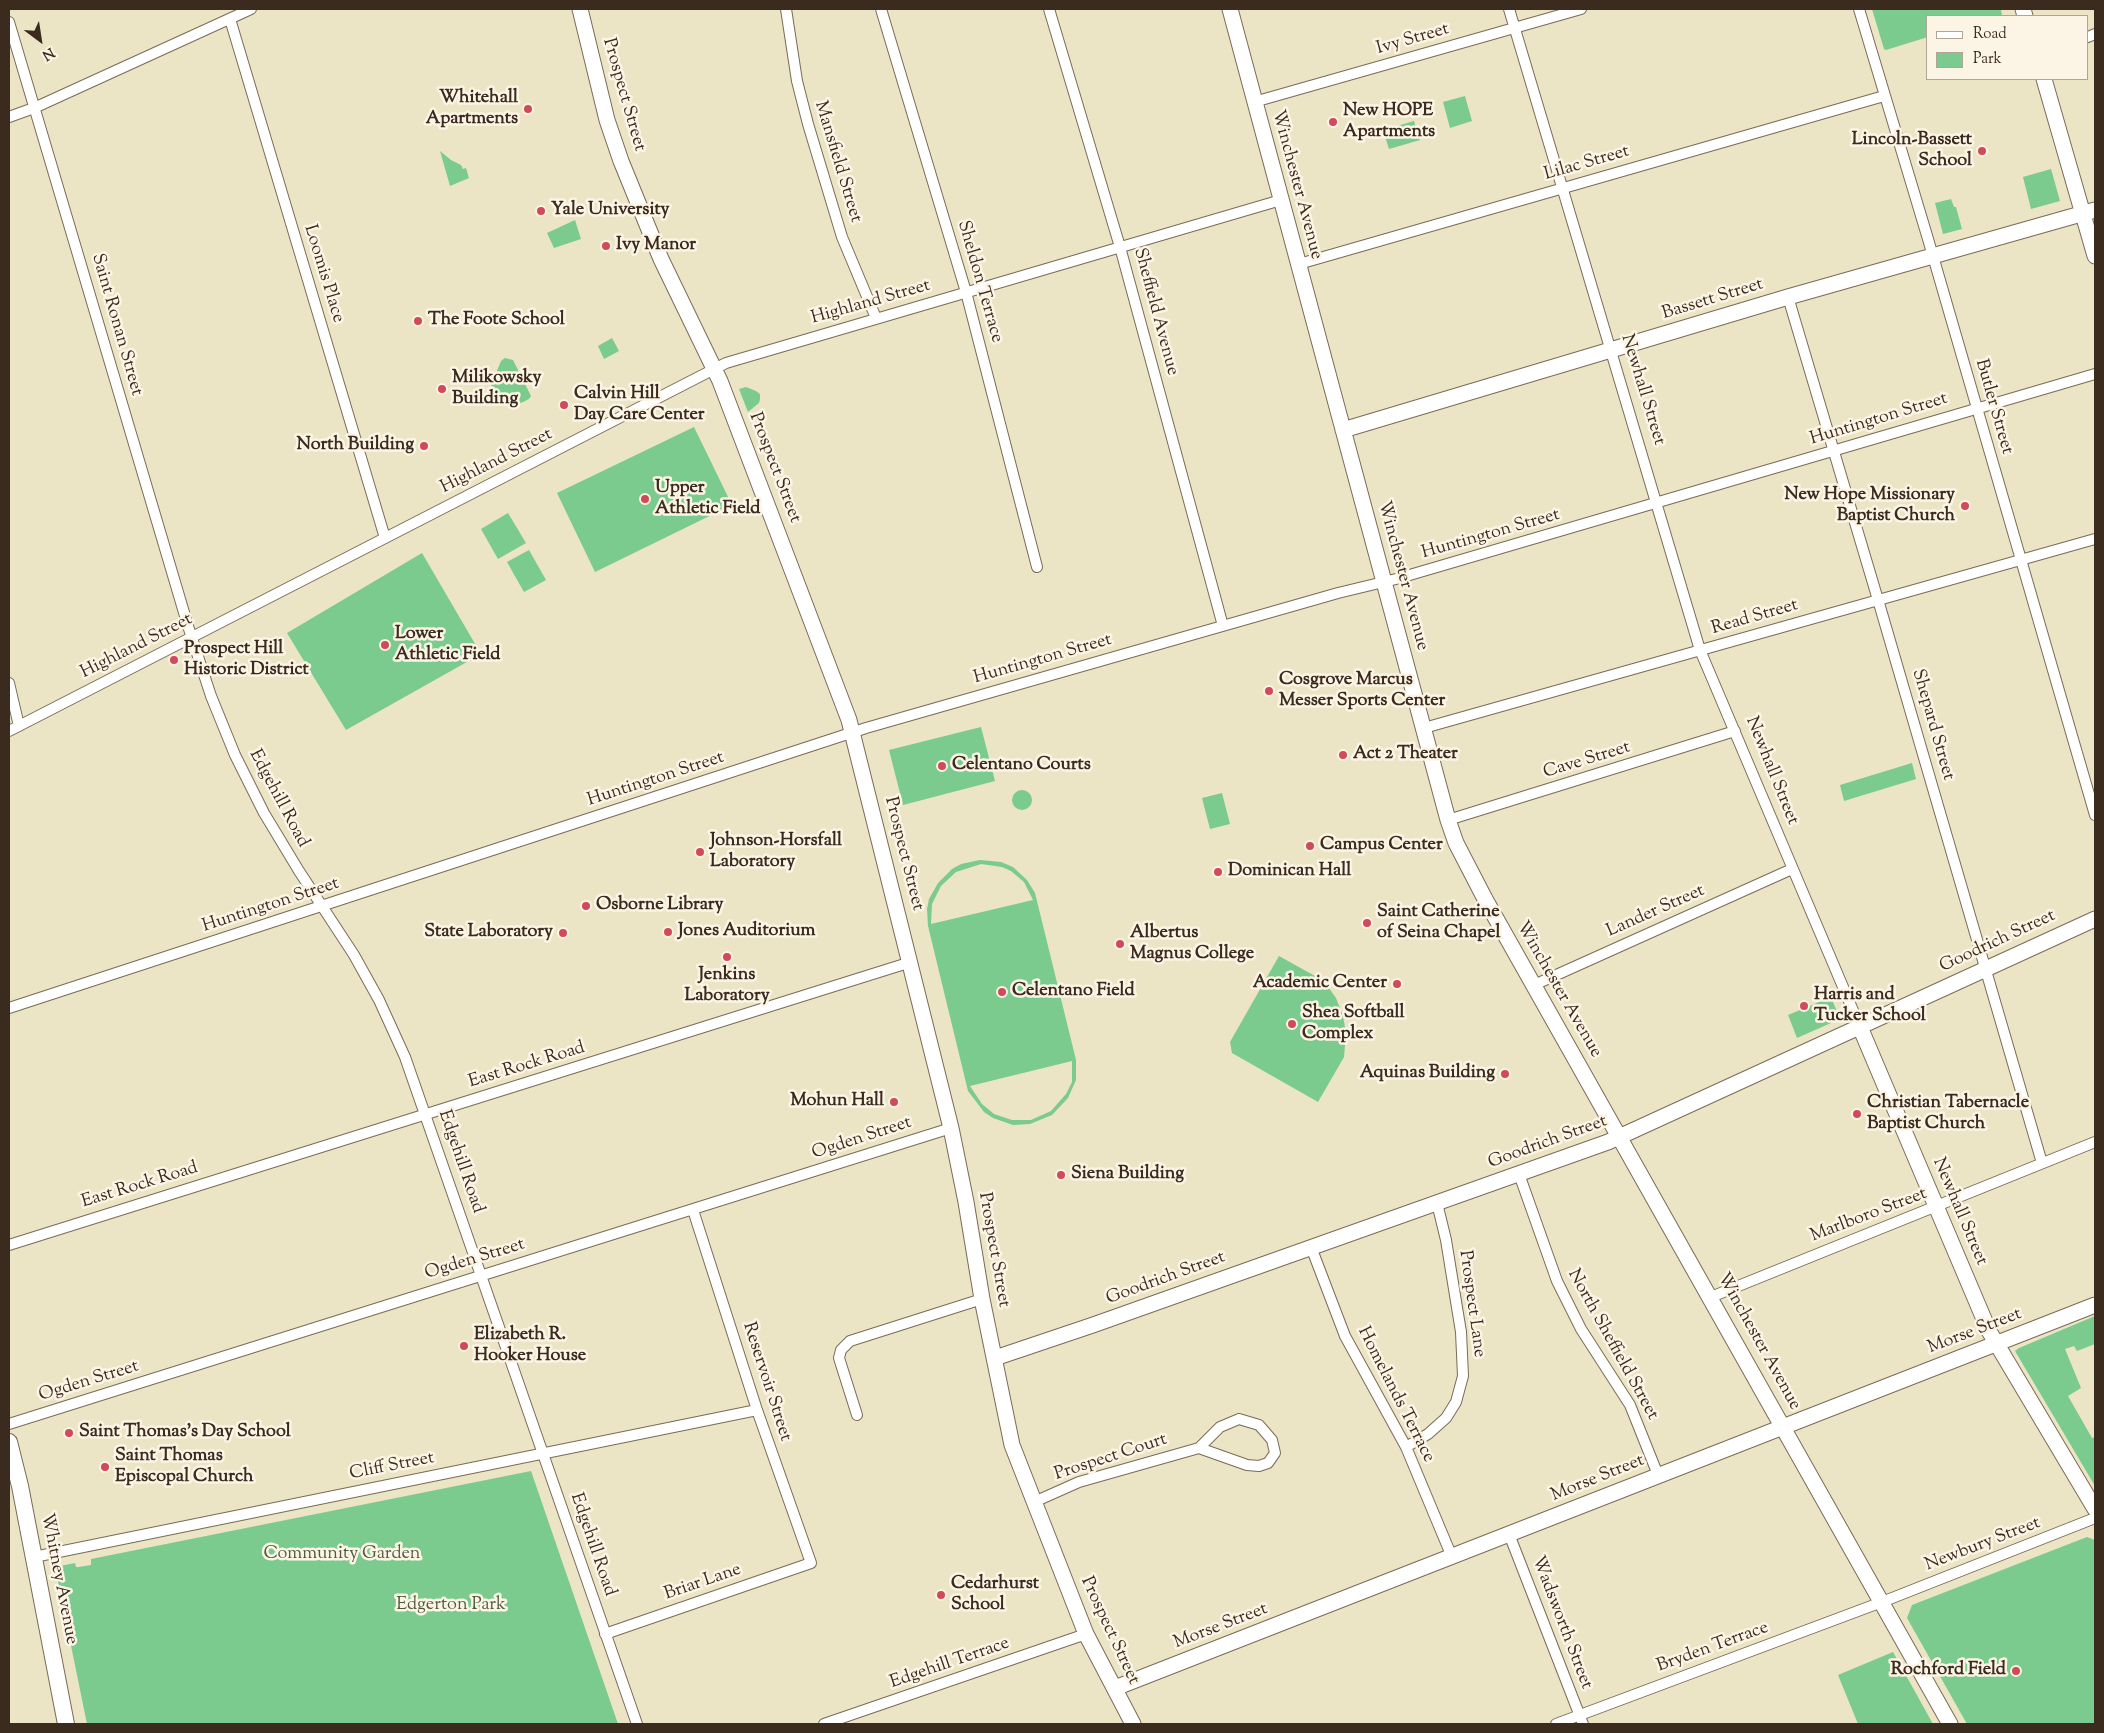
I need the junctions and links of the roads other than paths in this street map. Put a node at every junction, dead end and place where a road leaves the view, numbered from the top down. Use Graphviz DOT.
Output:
graph roads {
  1 [pos="251,9"];
  2 [pos="580,9"];
  3 [pos="786,9"];
  4 [pos="881,9"];
  5 [pos="1049,9"];
  6 [pos="1230,9"];
  7 [pos="1509,9"];
  8 [pos="1581,9"];
  9 [pos="1858,9"];
  10 [pos="230,18"];
  11 [pos="9,22"];
  12 [pos="1514,28"];
  13 [pos="2044,80"];
  14 [pos="1884,96"];
  15 [pos="1254,102"];
  16 [pos="34,108"];
  17 [pos="9,117"];
  18 [pos="1562,188"];
  19 [pos="1281,200"];
  20 [pos="2089,212"];
  21 [pos="1120,247"];
  22 [pos="2095,256"];
  23 [pos="1933,257"];
  24 [pos="1299,264"];
  25 [pos="966,292"];
  26 [pos="1788,297"];
  27 [pos="876,318"];
  28 [pos="1611,350"];
  29 [pos="715,369"];
  30 [pos="2095,374"];
  31 [pos="1976,408"];
  32 [pos="1343,430"];
  33 [pos="1834,451"];
  34 [pos="1656,503"];
  35 [pos="385,538"];
  36 [pos="2095,539"];
  37 [pos="2021,560"];
  38 [pos="1037,567"];
  39 [pos="1384,582"];
  40 [pos="1878,600"];
  41 [pos="1223,626"];
  42 [pos="191,638"];
  43 [pos="1700,650"];
  44 [pos="9,683"];
  45 [pos="19,726"];
  46 [pos="1424,728"];
  47 [pos="9,731"];
  48 [pos="852,732"];
  49 [pos="1735,732"];
  50 [pos="2095,815"];
  51 [pos="1448,820"];
  52 [pos="1792,869"];
  53 [pos="321,906"];
  54 [pos="2095,919"];
  55 [pos="911,962"];
  56 [pos="1986,968"];
  57 [pos="1534,985"];
  58 [pos="9,1008"];
  59 [pos="1860,1027"];
  60 [pos="426,1114"];
  61 [pos="951,1128"];
  62 [pos="1620,1137"];
  63 [pos="2095,1142"];
  64 [pos="2042,1163"];
  65 [pos="1519,1174"];
  66 [pos="1437,1203"];
  67 [pos="1936,1207"];
  68 [pos="693,1210"];
  69 [pos="9,1244"];
  70 [pos="1310,1247"];
  71 [pos="482,1275"];
  72 [pos="1710,1297"];
  73 [pos="982,1300"];
  74 [pos="2095,1305"];
  75 [pos="1997,1344"];
  76 [pos="995,1358"];
  77 [pos="757,1410"];
  78 [pos="857,1415"];
  79 [pos="9,1424"];
  80 [pos="1784,1426"];
  81 [pos="9,1442"];
  82 [pos="1406,1447"];
  83 [pos="1199,1448"];
  84 [pos="543,1453"];
  85 [pos="1658,1475"];
  86 [pos="14,1487"];
  87 [pos="1034,1502"];
  88 [pos="2095,1509"];
  89 [pos="2095,1518"];
  90 [pos="1508,1534"];
  91 [pos="34,1557"];
  92 [pos="1452,1557"];
  93 [pos="811,1563"];
  94 [pos="1882,1602"];
  95 [pos="605,1634"];
  96 [pos="1086,1634"];
  97 [pos="1115,1688"];
  98 [pos="1581,1720"];
  99 [pos="66,1724"];
  100 [pos="637,1724"];
  101 [pos="824,1724"];
  102 [pos="1133,1724"];
  103 [pos="1556,1724"];
  104 [pos="1950,1724"];
  1 -- 10 [label="street"];
  2 -- 29 [label="main road, Prospect Street"];
  3 -- 27 [label="street, Mansfield Street"];
  4 -- 25 [label="street, Sheldon Terrace"];
  5 -- 21 [label="street, Sheffield Avenue"];
  6 -- 15 [label="main road, Winchester Avenue"];
  7 -- 12 [label="street, Newhall Street"];
  8 -- 12 [label="street, Ivy Street"];
  9 -- 14 [label="street, Butler Street"];
  10 -- 16 [label="street"];
  10 -- 35 [label="street, Loomis Place"];
  11 -- 16 [label="street, Saint Ronan Street"];
  12 -- 15 [label="street, Ivy Street"];
  12 -- 18 [label="street, Newhall Street"];
  13 -- 20 [label="main road"];
  14 -- 18 [label="street, Lilac Street"];
  14 -- 23 [label="street, Butler Street"];
  15 -- 19 [label="main road, Winchester Avenue"];
  16 -- 17 [label="street"];
  16 -- 42 [label="street, Saint Ronan Street"];
  18 -- 24 [label="street, Lilac Street"];
  18 -- 28 [label="street, Newhall Street"];
  19 -- 21 [label="street, Highland Street"];
  19 -- 24 [label="main road, Winchester Avenue"];
  20 -- 22 [label="main road"];
  20 -- 23 [label="main road, Bassett Street"];
  21 -- 25 [label="street, Highland Street"];
  21 -- 41 [label="street, Sheffield Avenue"];
  23 -- 26 [label="main road, Bassett Street"];
  23 -- 31 [label="street, Butler Street"];
  24 -- 32 [label="main road, Winchester Avenue"];
  25 -- 27 [label="street, Highland Street"];
  25 -- 38 [label="street, Sheldon Terrace"];
  26 -- 28 [label="main road, Bassett Street"];
  26 -- 33 [label="street, Shepard Street"];
  27 -- 29 [label="street, Highland Street"];
  28 -- 32 [label="main road, Bassett Street"];
  28 -- 34 [label="street, Newhall Street"];
  29 -- 35 [label="street, Highland Street"];
  29 -- 48 [label="main road, Prospect Street"];
  30 -- 31 [label="street, Huntington Street"];
  31 -- 33 [label="street, Huntington Street"];
  31 -- 37 [label="street, Butler Street"];
  32 -- 39 [label="main road, Winchester Avenue"];
  33 -- 34 [label="street, Huntington Street"];
  33 -- 40 [label="street, Shepard Street"];
  34 -- 39 [label="street, Huntington Street"];
  34 -- 43 [label="street, Newhall Street"];
  35 -- 42 [label="street, Highland Street"];
  36 -- 37 [label="street, Read Street"];
  37 -- 40 [label="street, Read Street"];
  37 -- 50 [label="street, Butler Street"];
  39 -- 41 [label="street, Huntington Street"];
  39 -- 46 [label="main road, Winchester Avenue"];
  40 -- 43 [label="street, Read Street"];
  40 -- 56 [label="street, Shepard Street"];
  41 -- 48 [label="street, Huntington Street"];
  42 -- 45 [label="street, Highland Street"];
  42 -- 53 [label="street, Edgehill Road"];
  43 -- 46 [label="street, Read Street"];
  43 -- 49 [label="street, Newhall Street"];
  44 -- 45 [label="street"];
  45 -- 47 [label="street, Highland Street"];
  46 -- 51 [label="main road, Winchester Avenue"];
  48 -- 53 [label="street, Huntington Street"];
  48 -- 55 [label="main road, Prospect Street"];
  49 -- 51 [label="street, Cave Street"];
  49 -- 52 [label="street, Newhall Street"];
  51 -- 57 [label="main road, Winchester Avenue"];
  52 -- 57 [label="street, Lander Street"];
  52 -- 59 [label="street, Newhall Street"];
  53 -- 58 [label="street, Huntington Street"];
  53 -- 60 [label="street, Edgehill Road"];
  54 -- 56 [label="main road, Goodrich Street"];
  55 -- 60 [label="street, East Rock Road"];
  55 -- 61 [label="main road, Prospect Street"];
  56 -- 59 [label="main road, Goodrich Street"];
  56 -- 64 [label="street, Shepard Street"];
  57 -- 62 [label="main road, Winchester Avenue"];
  59 -- 62 [label="main road, Goodrich Street"];
  59 -- 67 [label="main road, Newhall Street"];
  60 -- 69 [label="street, East Rock Road"];
  60 -- 71 [label="street, Edgehill Road"];
  61 -- 68 [label="street, Ogden Street"];
  61 -- 73 [label="main road, Prospect Street"];
  62 -- 65 [label="main road, Goodrich Street"];
  62 -- 72 [label="main road, Winchester Avenue"];
  63 -- 64 [label="street, Marlboro Street"];
  64 -- 67 [label="street, Marlboro Street"];
  65 -- 66 [label="main road, Goodrich Street"];
  65 -- 85 [label="street, North Sheffield Street"];
  66 -- 70 [label="main road, Goodrich Street"];
  66 -- 82 [label="street, Prospect Lane"];
  67 -- 72 [label="street, Marlboro Street"];
  67 -- 75 [label="main road, Newhall Street"];
  68 -- 71 [label="street, Ogden Street"];
  68 -- 77 [label="street, Reservoir Street"];
  70 -- 76 [label="main road, Goodrich Street"];
  70 -- 82 [label="street, Homelands Terrace"];
  71 -- 79 [label="street, Ogden Street"];
  71 -- 84 [label="street, Edgehill Road"];
  72 -- 80 [label="main road, Winchester Avenue"];
  73 -- 76 [label="main road, Prospect Street"];
  73 -- 78 [label="street"];
  74 -- 75 [label="main road, Morse Street"];
  75 -- 80 [label="main road, Morse Street"];
  75 -- 88 [label="main road, Newhall Street"];
  76 -- 87 [label="main road, Prospect Street"];
  77 -- 84 [label="street, Cliff Street"];
  77 -- 93 [label="street, Reservoir Street"];
  80 -- 85 [label="main road, Morse Street"];
  80 -- 94 [label="main road, Winchester Avenue"];
  81 -- 86 [label="main road, Whitney Avenue"];
  82 -- 92 [label="street, Homelands Terrace"];
  83 -- 83 [label="street, Prospect Court"];
  83 -- 87 [label="street, Prospect Court"];
  84 -- 91 [label="street, Cliff Street"];
  84 -- 95 [label="street, Edgehill Road"];
  85 -- 90 [label="main road, Morse Street"];
  86 -- 91 [label="main road, Whitney Avenue"];
  87 -- 96 [label="main road, Prospect Street"];
  89 -- 94 [label="street, Newbury Street"];
  90 -- 92 [label="main road, Morse Street"];
  90 -- 98 [label="street, Wadsworth Street"];
  91 -- 99 [label="main road, Whitney Avenue"];
  92 -- 97 [label="main road, Morse Street"];
  93 -- 95 [label="street, Briar Lane"];
  94 -- 98 [label="street, Bryden Terrace"];
  94 -- 104 [label="main road, Winchester Avenue"];
  95 -- 100 [label="street, Edgehill Road"];
  96 -- 97 [label="main road, Prospect Street"];
  96 -- 101 [label="street, Edgehill Terrace"];
  97 -- 102 [label="main road, Prospect Street"];
  98 -- 103 [label="street, Bryden Terrace"];
}
